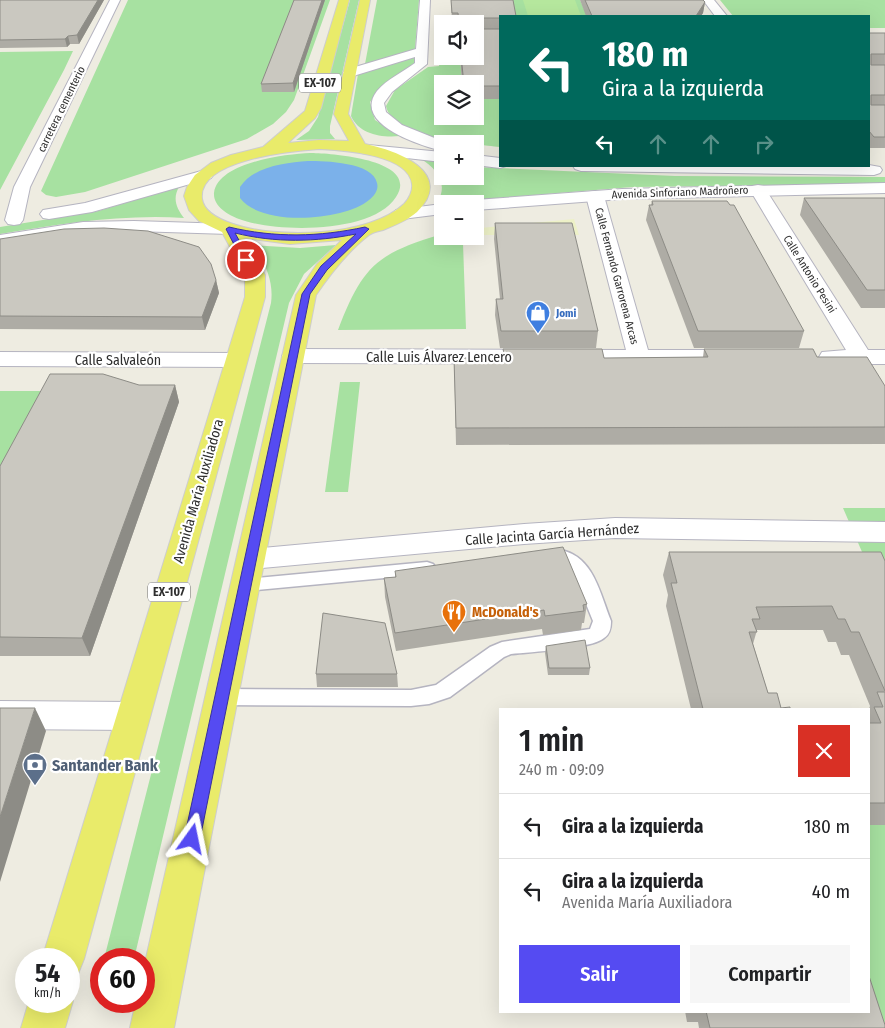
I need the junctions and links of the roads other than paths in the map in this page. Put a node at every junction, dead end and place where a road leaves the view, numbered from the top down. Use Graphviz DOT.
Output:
graph roads {
  1 [pos="115,0"];
  2 [pos="344,0"];
  3 [pos="365,0"];
  4 [pos="424,0"];
  5 [pos="708,0"];
  6 [pos="720,15"];
  7 [pos="421,51"];
  8 [pos="350,74"];
  9 [pos="434,143"];
  10 [pos="364,149"];
  11 [pos="270,150"];
  12 [pos="434,156"];
  13 [pos="484,159"];
  14 [pos="484,161"];
  15 [pos="497,163"];
  16 [pos="712,167"];
  17 [pos="844,168"];
  18 [pos="885,170"];
  19 [pos="205,175"];
  20 [pos="885,188"];
  21 [pos="758,190"];
  22 [pos="595,196"];
  23 [pos="484,204"];
  24 [pos="434,210"];
  25 [pos="402,214"];
  26 [pos="7,221"];
  27 [pos="229,229"];
  28 [pos="365,229"];
  29 [pos="0,241"];
  30 [pos="294,356"];
  31 [pos="639,357"];
  32 [pos="764,357"];
  33 [pos="813,357"];
  34 [pos="861,357"];
  35 [pos="885,357"];
  36 [pos="0,359"];
  37 [pos="236,360"];
  38 [pos="885,532"];
  39 [pos="530,558"];
  40 [pos="444,566"];
  41 [pos="248,572"];
  42 [pos="222,697"];
  43 [pos="0,715"];
  44 [pos="133,716"];
  45 [pos="66,948"];
  46 [pos="47,1013"];
  47 [pos="43,1028"];
  48 [pos="152,1028"];
  1 -- 26 [label="street, carretera cementerio"];
  2 -- 11 [label="main road, EX-107"];
  3 -- 8 [label="main road, EX-107"];
  4 -- 7 [label="street"];
  5 -- 6 [label="street"];
  7 -- 8 [label="street"];
  7 -- 9 [label="street"];
  8 -- 10 [label="main road, EX-107"];
  10 -- 11 [label="main road, EX-107"];
  10 -- 12 [label="street"];
  10 -- 25 [label="main road, EX-107"];
  11 -- 19 [label="main road, EX-107"];
  13 -- 15 [label="street"];
  14 -- 15 [label="street"];
  16 -- 17 [label="street, Avenida Sinforiano Madroñero"];
  17 -- 18 [label="street, Avenida Sinforiano Madroñero"];
  19 -- 26 [label="street"];
  19 -- 27 [label="main road, EX-107"];
  20 -- 21 [label="street, Avenida Sinforiano Madroñero"];
  21 -- 22 [label="street, Avenida Sinforiano Madroñero"];
  21 -- 34 [label="street, Calle Antonio Pesini"];
  22 -- 23 [label="street, Avenida Sinforiano Madroñero"];
  22 -- 31 [label="street, Calle Fernando Garrorena Arcas"];
  24 -- 25 [label="street"];
  25 -- 28 [label="main road, EX-107"];
  27 -- 28 [label="main road, EX-107"];
  27 -- 29 [label="street"];
  27 -- 37 [label="main road, Avenida María Auxiliadora / EX-107"];
  28 -- 30 [label="main road, EX-107"];
  30 -- 31 [label="street, Calle Luis Álvarez Lencero"];
  30 -- 41 [label="main road, EX-107"];
  31 -- 32 [label="street, Calle Luis Álvarez Lencero"];
  33 -- 34 [label="street"];
  34 -- 35 [label="street"];
  36 -- 37 [label="street, Calle Salvaleón"];
  37 -- 44 [label="main road, Avenida María Auxiliadora / EX-107"];
  38 -- 41 [label="street, Calle Jacinta García Hernández"];
  39 -- 42 [label="lane"];
  40 -- 41 [label="lane"];
  41 -- 42 [label="main road, EX-107"];
  42 -- 48 [label="main road, EX-107"];
  43 -- 44 [label="street"];
  44 -- 45 [label="main road, Avenida María Auxiliadora / EX-107"];
  46 -- 47 [label="main road"];
}
